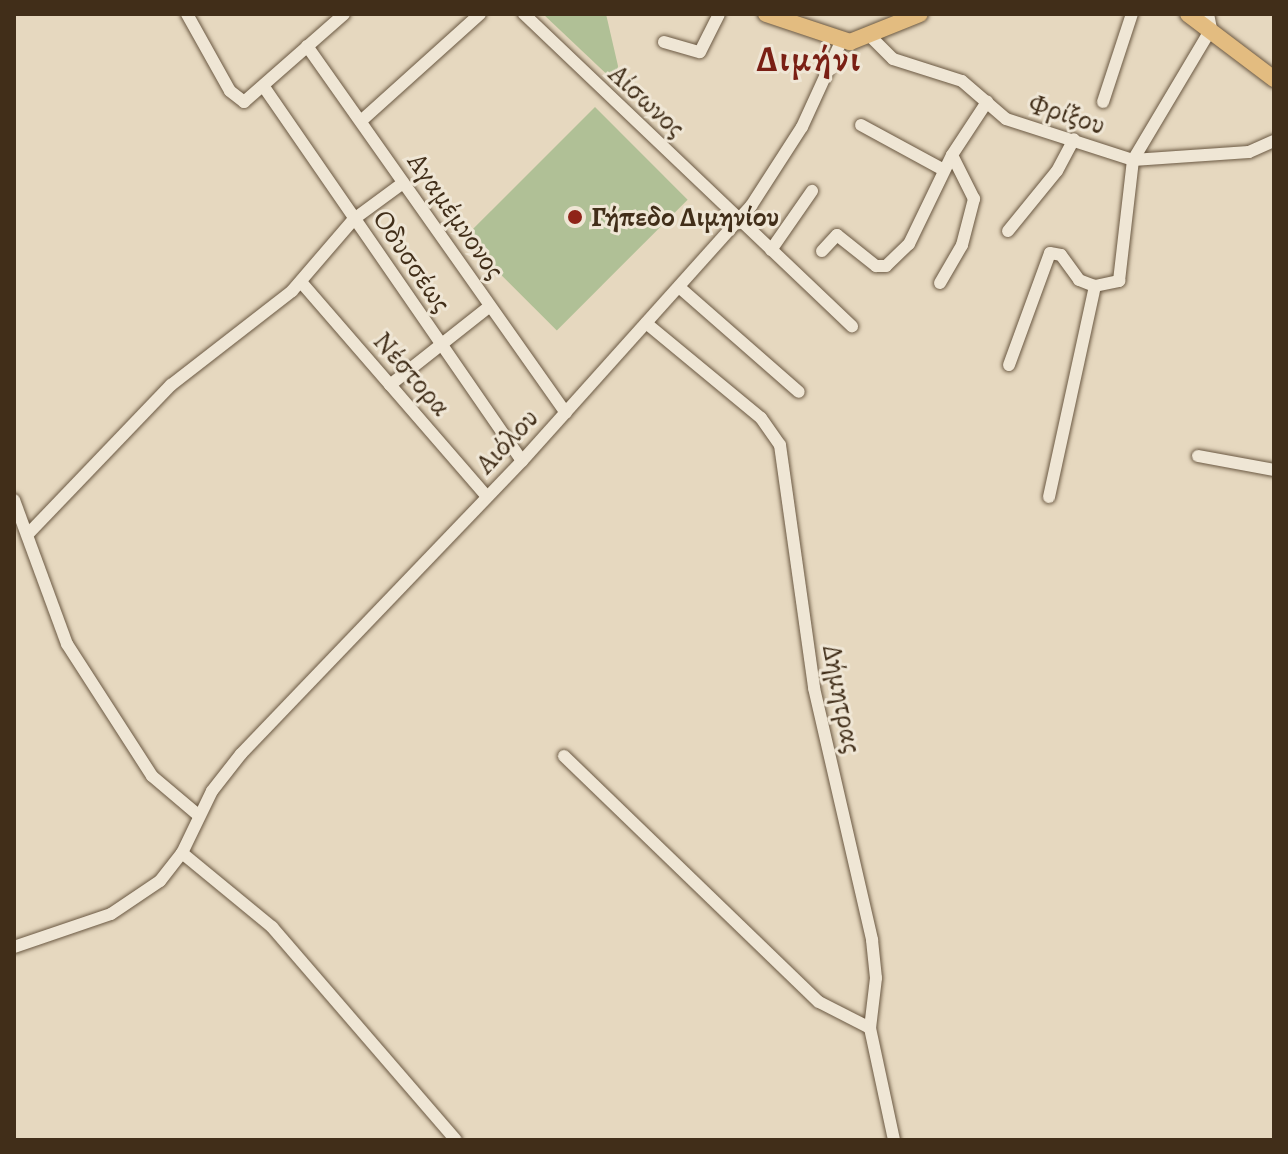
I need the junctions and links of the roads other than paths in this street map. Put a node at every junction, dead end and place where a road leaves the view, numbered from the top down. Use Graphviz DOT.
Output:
graph roads {
  1 [pos="187,14"];
  2 [pos="344,14"];
  3 [pos="480,14"];
  4 [pos="524,14"];
  5 [pos="719,14"];
  6 [pos="766,14"];
  7 [pos="920,14"];
  8 [pos="1132,14"];
  9 [pos="1188,14"];
  10 [pos="1210,21"];
  11 [pos="869,35"];
  12 [pos="664,42"];
  13 [pos="841,42"];
  14 [pos="307,46"];
  15 [pos="1274,79"];
  16 [pos="264,87"];
  17 [pos="987,102"];
  18 [pos="1103,102"];
  19 [pos="361,121"];
  20 [pos="861,125"];
  21 [pos="1074,139"];
  22 [pos="1274,141"];
  23 [pos="952,155"];
  24 [pos="1133,160"];
  25 [pos="944,170"];
  26 [pos="403,183"];
  27 [pos="812,191"];
  28 [pos="354,219"];
  29 [pos="739,220"];
  30 [pos="1008,231"];
  31 [pos="771,250"];
  32 [pos="822,251"];
  33 [pos="301,282"];
  34 [pos="940,283"];
  35 [pos="1095,286"];
  36 [pos="679,287"];
  37 [pos="490,306"];
  38 [pos="646,323"];
  39 [pos="852,326"];
  40 [pos="441,345"];
  41 [pos="1009,365"];
  42 [pos="390,385"];
  43 [pos="799,392"];
  44 [pos="566,413"];
  45 [pos="1198,456"];
  46 [pos="522,461"];
  47 [pos="1274,470"];
  48 [pos="487,497"];
  49 [pos="1049,497"];
  50 [pos="14,500"];
  51 [pos="28,534"];
  52 [pos="564,756"];
  53 [pos="197,814"];
  54 [pos="182,853"];
  55 [pos="14,947"];
  56 [pos="870,1028"];
  57 [pos="456,1140"];
  58 [pos="894,1140"];
  1 -- 16 [label="street"];
  2 -- 14 [label="street"];
  3 -- 19 [label="street"];
  4 -- 29 [label="street, Αίσωνος"];
  5 -- 12 [label="street"];
  6 -- 13 [label="main road"];
  7 -- 11 [label="main road"];
  8 -- 18 [label="street"];
  9 -- 10 [label="main road"];
  10 -- 15 [label="main road"];
  10 -- 24 [label="street"];
  11 -- 13 [label="main road"];
  11 -- 17 [label="street, Φρίξου"];
  13 -- 29 [label="street, Αιόλου"];
  14 -- 16 [label="street"];
  14 -- 19 [label="street, Αγαμέμνονος"];
  16 -- 28 [label="street, Οδυσσέως"];
  17 -- 21 [label="street, Φρίξου"];
  17 -- 23 [label="street"];
  19 -- 26 [label="street, Αγαμέμνονος"];
  20 -- 25 [label="street"];
  21 -- 24 [label="street, Φρίξου"];
  21 -- 30 [label="street"];
  22 -- 24 [label="street, Φρίξου"];
  23 -- 25 [label="street"];
  23 -- 34 [label="street"];
  24 -- 35 [label="street"];
  25 -- 32 [label="street"];
  26 -- 28 [label="street"];
  26 -- 37 [label="street, Αγαμέμνονος"];
  27 -- 31 [label="street"];
  28 -- 33 [label="street"];
  28 -- 40 [label="street, Οδυσσέως"];
  29 -- 31 [label="street, Αίσωνος"];
  29 -- 36 [label="street, Αιόλου"];
  31 -- 39 [label="street, Αίσωνος"];
  33 -- 42 [label="street, Νέστορα"];
  33 -- 51 [label="street"];
  35 -- 41 [label="street"];
  35 -- 49 [label="street"];
  36 -- 38 [label="street, Αιόλου"];
  36 -- 43 [label="street"];
  37 -- 40 [label="street"];
  37 -- 44 [label="street, Αγαμέμνονος"];
  38 -- 44 [label="street, Αιόλου"];
  38 -- 56 [label="street, Δήμητρας"];
  40 -- 42 [label="street"];
  40 -- 46 [label="street, Οδυσσέως"];
  42 -- 48 [label="street, Νέστορα"];
  44 -- 46 [label="street, Αιόλου"];
  45 -- 47 [label="street"];
  46 -- 48 [label="street, Αιόλου"];
  48 -- 53 [label="street, Αιόλου"];
  50 -- 51 [label="street"];
  51 -- 53 [label="street"];
  52 -- 56 [label="street"];
  53 -- 54 [label="street, Αιόλου"];
  54 -- 55 [label="street, Αιόλου"];
  54 -- 57 [label="street"];
  56 -- 58 [label="street, Δήμητρας"];
}
